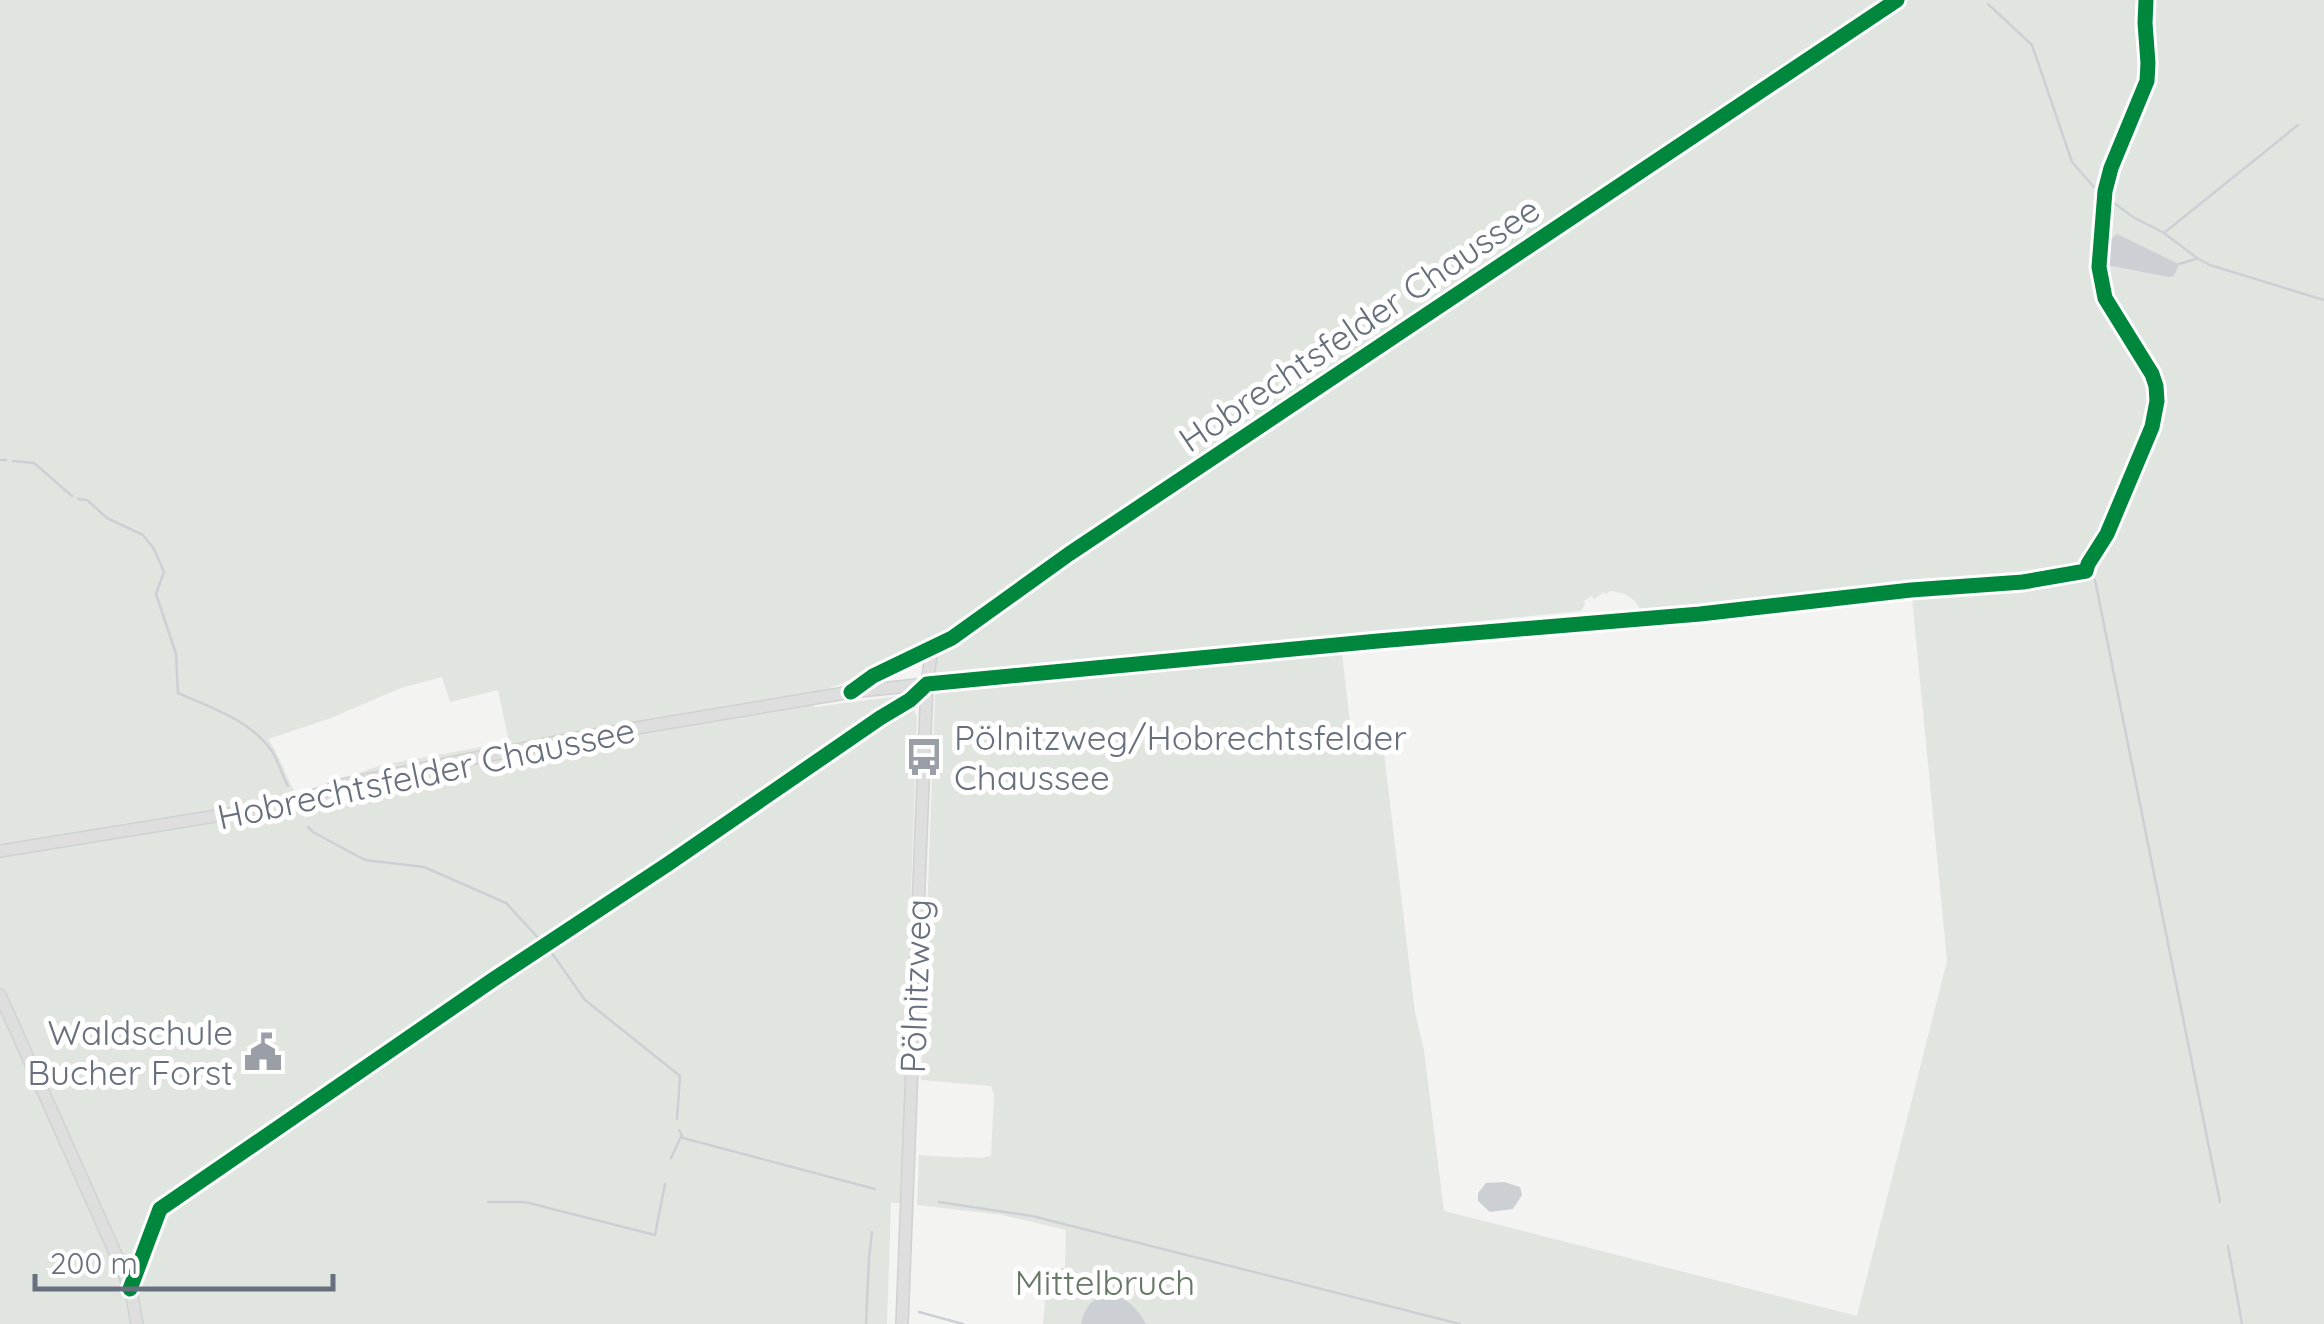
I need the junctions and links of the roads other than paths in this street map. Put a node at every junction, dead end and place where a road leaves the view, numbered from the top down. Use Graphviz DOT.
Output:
graph roads {
  1 [pos="1898,0"];
  2 [pos="1642,619"];
  3 [pos="932,648"];
  4 [pos="927,684"];
  5 [pos="851,692"];
  6 [pos="0,851"];
  7 [pos="0,995"];
  8 [pos="137,1324"];
  9 [pos="902,1324"];
  1 -- 3 [label="street, Hobrechtsfelder Chaussee"];
  2 -- 4 [label="street, Hobrechtsfelder Chaussee"];
  3 -- 4 [label="street, Pölnitzweg"];
  3 -- 5 [label="street, Hobrechtsfelder Chaussee"];
  4 -- 5 [label="street, Hobrechtsfelder Chaussee"];
  4 -- 9 [label="street, Pölnitzweg"];
  5 -- 6 [label="street, Hobrechtsfelder Chaussee"];
  7 -- 8 [label="street"];
}
